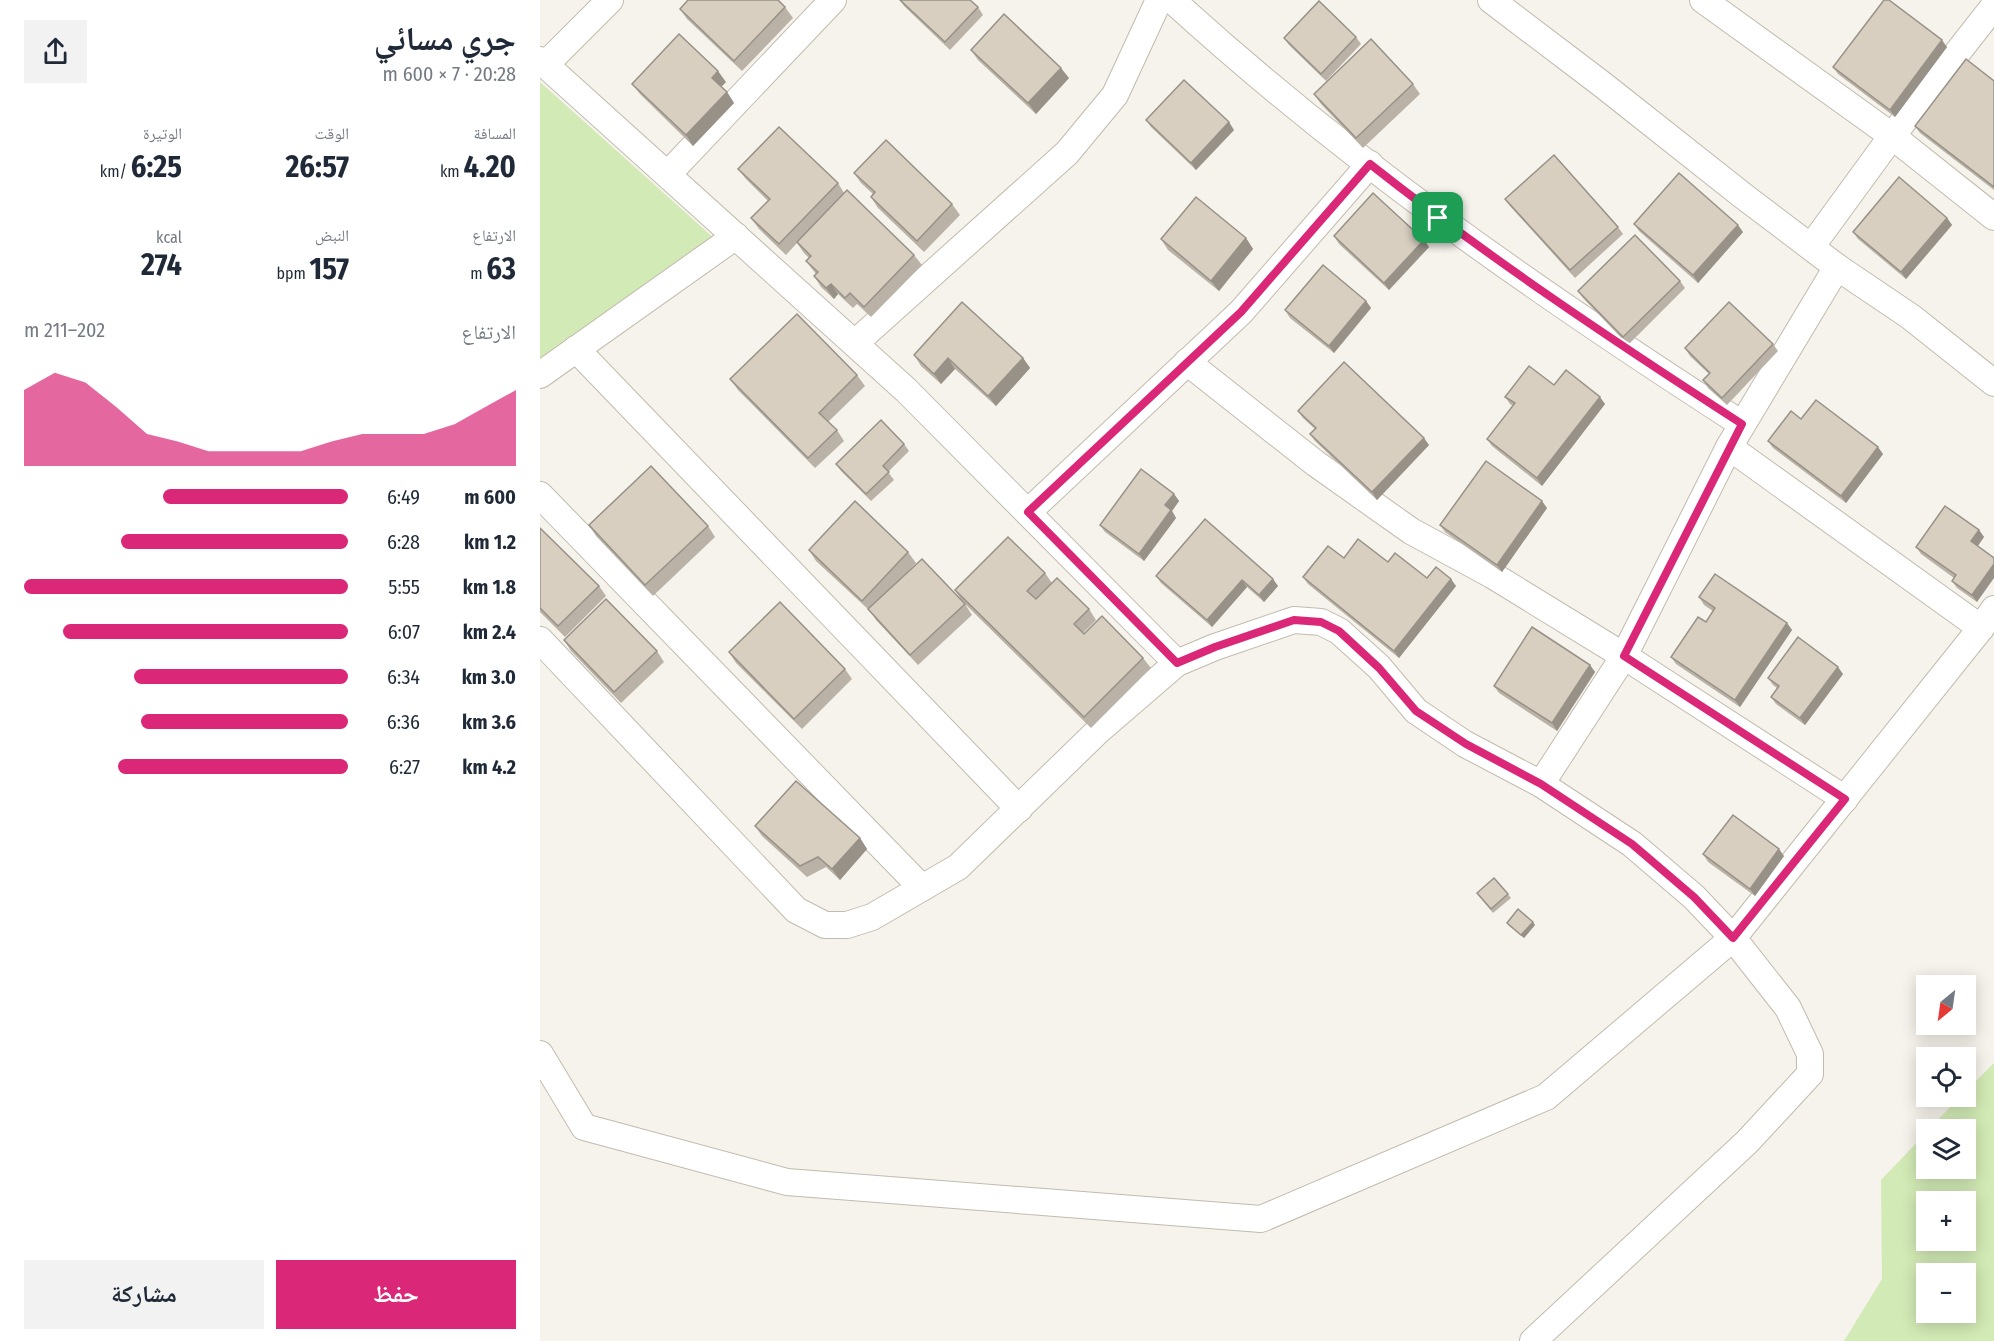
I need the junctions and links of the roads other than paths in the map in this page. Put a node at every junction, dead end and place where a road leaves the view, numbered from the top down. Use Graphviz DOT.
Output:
graph roads {
  1 [pos="610,0"];
  2 [pos="1159,0"];
  3 [pos="1172,0"];
  4 [pos="1491,0"];
  5 [pos="1703,0"];
  6 [pos="821,4"];
  7 [pos="1994,6"];
  8 [pos="543,63"];
  9 [pos="1892,136"];
  10 [pos="1370,164"];
  11 [pos="668,174"];
  12 [pos="1994,218"];
  13 [pos="736,236"];
  14 [pos="1811,247"];
  15 [pos="1837,267"];
  16 [pos="855,343"];
  17 [pos="576,349"];
  18 [pos="1187,362"];
  19 [pos="540,375"];
  20 [pos="1994,382"];
  21 [pos="1742,424"];
  22 [pos="1729,447"];
  23 [pos="540,495"];
  24 [pos="1028,512"];
  25 [pos="1988,619"];
  26 [pos="540,640"];
  27 [pos="1624,656"];
  28 [pos="1177,663"];
  29 [pos="1541,784"];
  30 [pos="1845,799"];
  31 [pos="1019,809"];
  32 [pos="922,888"];
  33 [pos="1733,938"];
  34 [pos="540,1054"];
  35 [pos="1533,1341"];
  1 -- 8 [label="street"];
  2 -- 16 [label="street"];
  3 -- 10 [label="street"];
  4 -- 14 [label="street"];
  5 -- 9 [label="street"];
  6 -- 11 [label="street"];
  7 -- 9 [label="street"];
  8 -- 11 [label="street"];
  9 -- 12 [label="street"];
  9 -- 14 [label="street"];
  10 -- 18 [label="street"];
  10 -- 21 [label="street"];
  11 -- 13 [label="street"];
  13 -- 16 [label="street"];
  13 -- 17 [label="street"];
  14 -- 15 [label="street"];
  15 -- 20 [label="street"];
  15 -- 21 [label="street"];
  16 -- 24 [label="street"];
  17 -- 19 [label="street"];
  17 -- 31 [label="street"];
  18 -- 24 [label="street"];
  18 -- 27 [label="street"];
  21 -- 22 [label="street"];
  22 -- 25 [label="street"];
  22 -- 27 [label="street"];
  23 -- 32 [label="street"];
  24 -- 28 [label="street"];
  25 -- 30 [label="street"];
  26 -- 32 [label="street"];
  27 -- 29 [label="street"];
  27 -- 30 [label="street"];
  28 -- 29 [label="street"];
  28 -- 31 [label="street"];
  29 -- 33 [label="street"];
  30 -- 33 [label="street"];
  31 -- 32 [label="street"];
  33 -- 34 [label="street"];
  33 -- 35 [label="street"];
}
